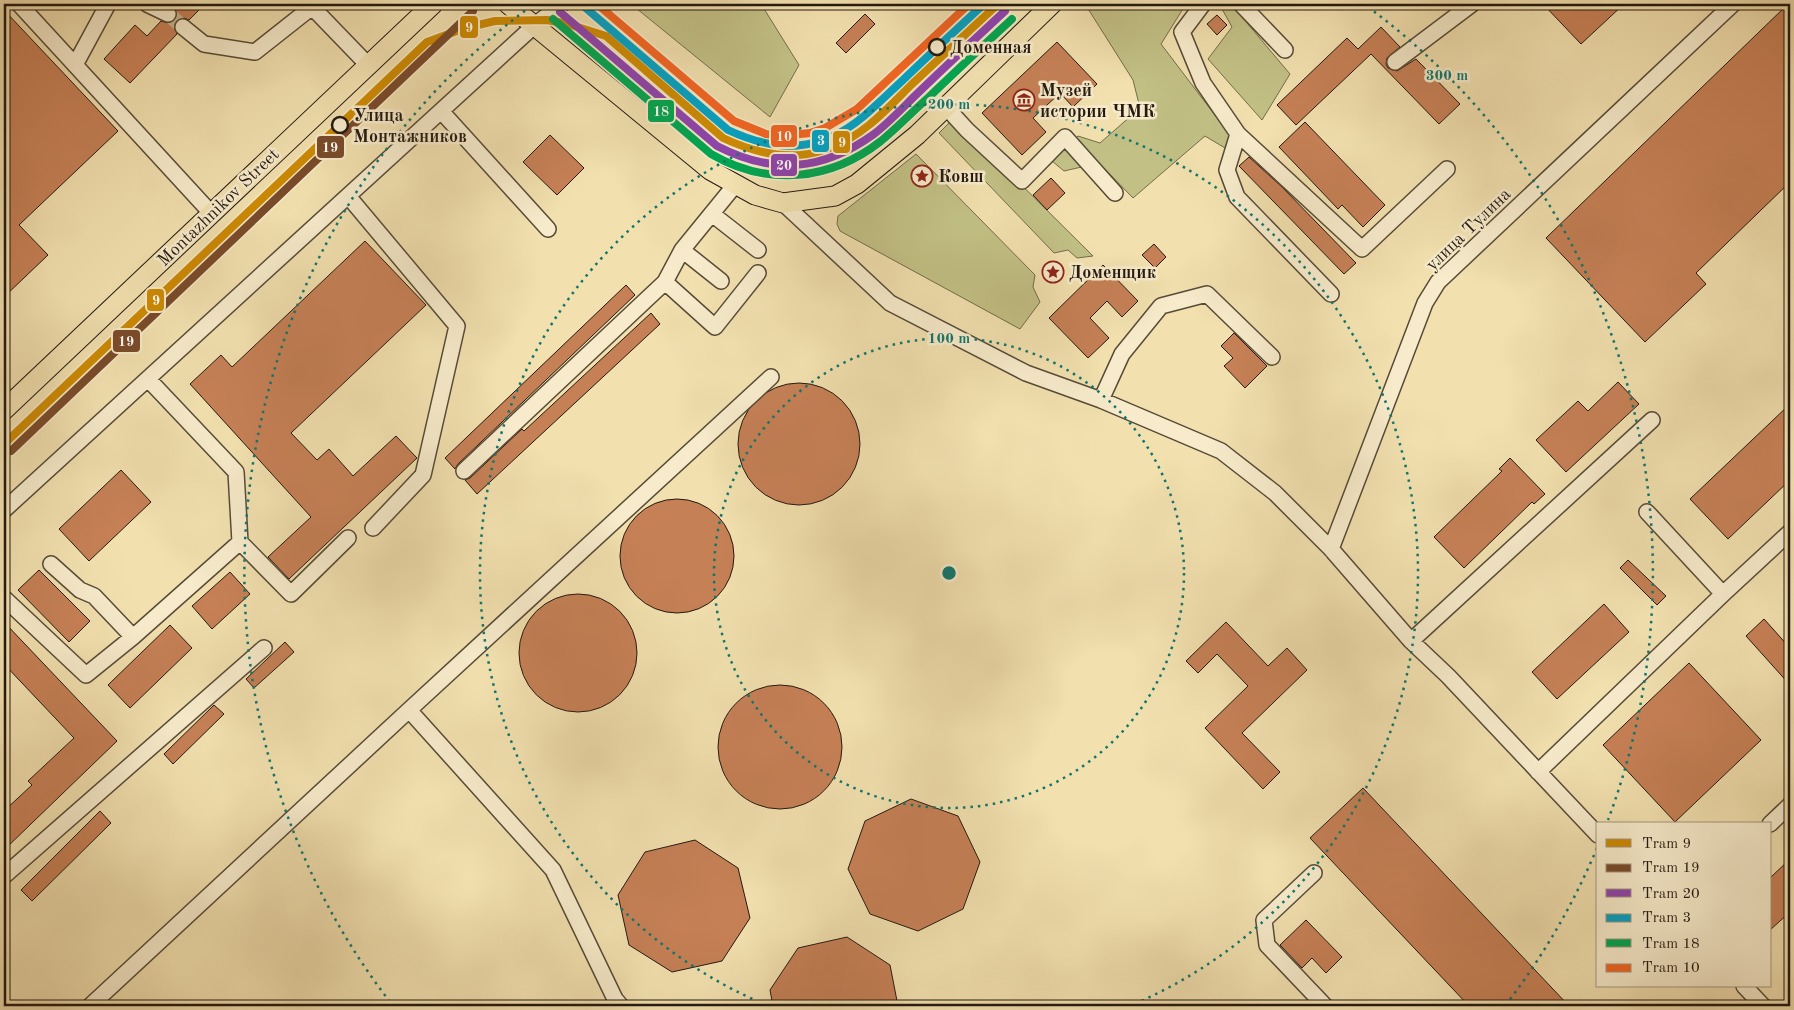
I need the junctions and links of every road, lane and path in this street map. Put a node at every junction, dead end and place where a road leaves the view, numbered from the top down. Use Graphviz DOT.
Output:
graph roads {
  1 [pos="18,4"];
  2 [pos="108,4"];
  3 [pos="147,4"];
  4 [pos="433,4"];
  5 [pos="508,4"];
  6 [pos="562,4"];
  7 [pos="1052,4"];
  8 [pos="1202,4"];
  9 [pos="1241,4"];
  10 [pos="1472,4"];
  11 [pos="1733,4"];
  12 [pos="168,14"];
  13 [pos="535,25"];
  14 [pos="183,27"];
  15 [pos="1285,50"];
  16 [pos="1395,62"];
  17 [pos="75,65"];
  18 [pos="368,65"];
  19 [pos="946,107"];
  20 [pos="441,111"];
  21 [pos="1238,134"];
  22 [pos="1447,169"];
  23 [pos="735,185"];
  24 [pos="1115,193"];
  25 [pos="348,196"];
  26 [pos="783,203"];
  27 [pos="212,213"];
  28 [pos="712,214"];
  29 [pos="548,229"];
  30 [pos="682,250"];
  31 [pos="758,250"];
  32 [pos="758,274"];
  33 [pos="721,281"];
  34 [pos="665,282"];
  35 [pos="1331,294"];
  36 [pos="1272,357"];
  37 [pos="771,377"];
  38 [pos="148,379"];
  39 [pos="1101,400"];
  40 [pos="4,410"];
  41 [pos="1652,420"];
  42 [pos="464,471"];
  43 [pos="4,510"];
  44 [pos="1647,512"];
  45 [pos="372,528"];
  46 [pos="1790,532"];
  47 [pos="348,538"];
  48 [pos="240,542"];
  49 [pos="1331,549"];
  50 [pos="51,564"];
  51 [pos="1723,594"];
  52 [pos="4,598"];
  53 [pos="133,637"];
  54 [pos="1411,640"];
  55 [pos="264,648"];
  56 [pos="409,710"];
  57 [pos="1538,772"];
  58 [pos="1790,804"];
  59 [pos="1772,822"];
  60 [pos="1596,833"];
  61 [pos="1314,873"];
  62 [pos="4,876"];
  63 [pos="1746,988"];
  64 [pos="90,1006"];
  65 [pos="621,1006"];
  66 [pos="1325,1006"];
  67 [pos="1763,1006"];
  1 -- 17 [label="street"];
  2 -- 17 [label="street"];
  3 -- 12 [label="street"];
  4 -- 18 [label="main road, Montazhnikov Street"];
  5 -- 13 [label="main road"];
  6 -- 13 [label="street"];
  7 -- 19 [label="main road"];
  8 -- 21 [label="street"];
  9 -- 15 [label="street"];
  10 -- 16 [label="street"];
  11 -- 49 [label="street, улица Тулина"];
  13 -- 20 [label="street"];
  13 -- 23 [label="main road"];
  14 -- 18 [label="street"];
  17 -- 27 [label="street"];
  18 -- 27 [label="main road, Montazhnikov Street"];
  19 -- 24 [label="street"];
  19 -- 26 [label="main road"];
  20 -- 25 [label="street"];
  20 -- 29 [label="street"];
  21 -- 22 [label="street"];
  21 -- 35 [label="street"];
  23 -- 26 [label="main road"];
  23 -- 28 [label="street"];
  25 -- 38 [label="street"];
  25 -- 45 [label="street"];
  26 -- 39 [label="street"];
  27 -- 40 [label="main road, Montazhnikov Street"];
  28 -- 30 [label="street"];
  28 -- 31 [label="street"];
  30 -- 33 [label="street"];
  30 -- 34 [label="street"];
  32 -- 34 [label="street"];
  34 -- 42 [label="street"];
  36 -- 39 [label="street"];
  37 -- 56 [label="street"];
  38 -- 43 [label="street"];
  38 -- 48 [label="street"];
  39 -- 49 [label="street"];
  41 -- 54 [label="street"];
  44 -- 51 [label="street"];
  46 -- 51 [label="street"];
  47 -- 48 [label="street"];
  48 -- 53 [label="street"];
  49 -- 54 [label="street"];
  50 -- 53 [label="street"];
  51 -- 57 [label="street"];
  52 -- 53 [label="street"];
  54 -- 57 [label="street"];
  55 -- 62 [label="street"];
  56 -- 64 [label="street"];
  56 -- 65 [label="street"];
  57 -- 60 [label="street"];
  58 -- 59 [label="street"];
  61 -- 66 [label="street"];
  63 -- 67 [label="street"];
}
